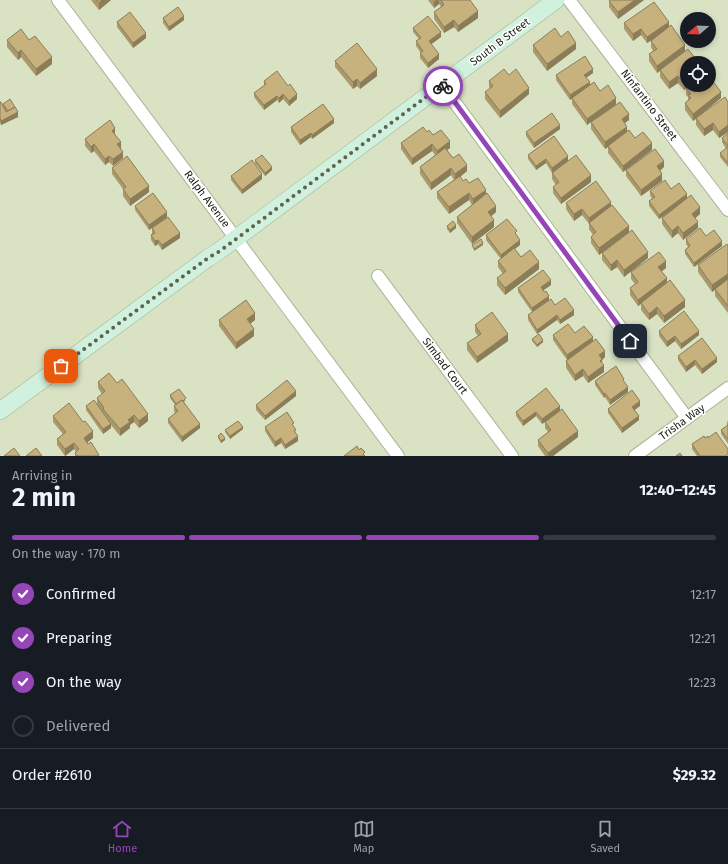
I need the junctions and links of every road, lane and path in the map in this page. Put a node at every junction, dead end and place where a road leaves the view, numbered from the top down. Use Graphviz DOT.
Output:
graph roads {
  1 [pos="58,0"];
  2 [pos="556,0"];
  3 [pos="569,0"];
  4 [pos="442,85"];
  5 [pos="728,210"];
  6 [pos="236,238"];
  7 [pos="378,276"];
  8 [pos="728,388"];
  9 [pos="0,411"];
  10 [pos="687,418"];
  11 [pos="398,456"];
  12 [pos="512,456"];
  13 [pos="635,456"];
  1 -- 6 [label="street, Ralph Avenue"];
  2 -- 4 [label="street, South B Street"];
  3 -- 5 [label="street, Ninfantino Street"];
  4 -- 6 [label="street, South B Street"];
  4 -- 10 [label="street"];
  6 -- 9 [label="street, South B Street"];
  6 -- 11 [label="street, Ralph Avenue"];
  7 -- 12 [label="street, Simbad Court"];
  8 -- 10 [label="street, Trisha Way"];
  10 -- 13 [label="street, Trisha Way"];
}
